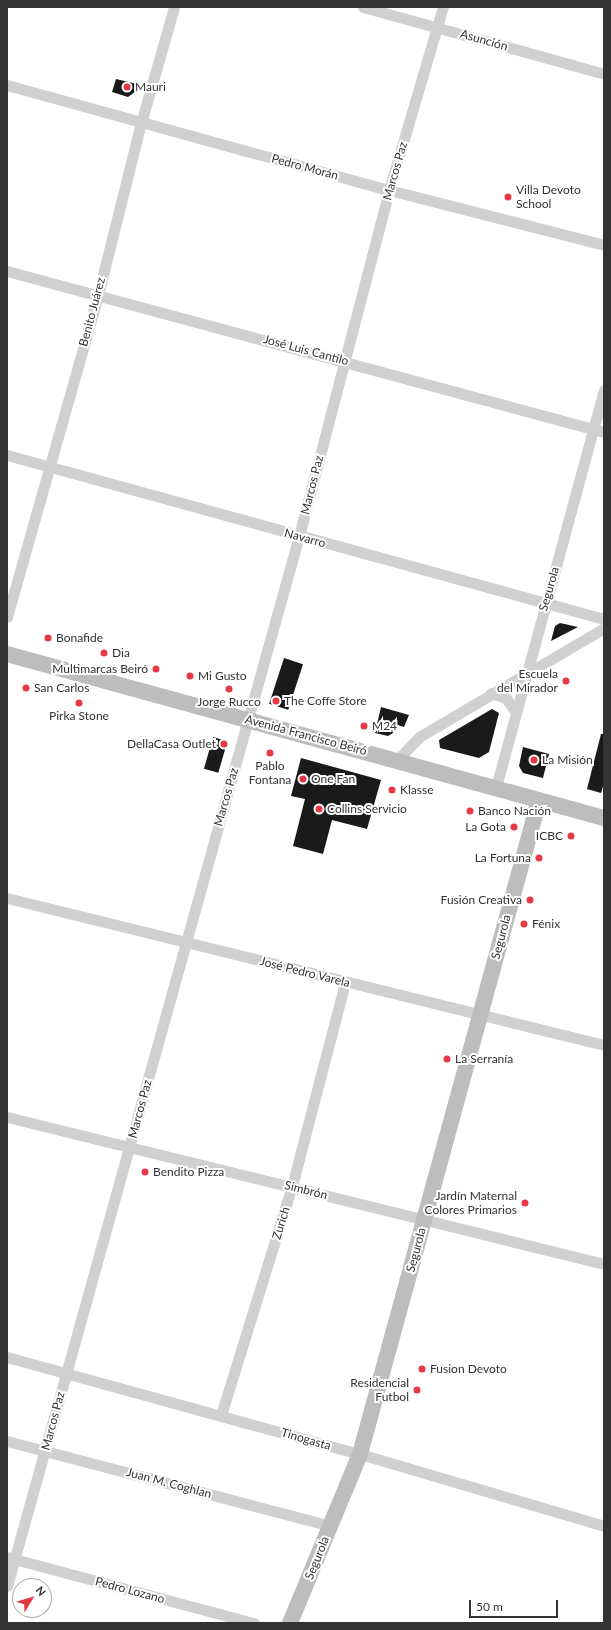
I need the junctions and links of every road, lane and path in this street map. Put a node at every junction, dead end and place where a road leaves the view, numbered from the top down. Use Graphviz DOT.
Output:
graph roads {
  1 [pos="174,7"];
  2 [pos="363,7"];
  3 [pos="443,7"];
  4 [pos="438,27"];
  5 [pos="604,74"];
  6 [pos="7,85"];
  7 [pos="141,123"];
  8 [pos="389,190"];
  9 [pos="604,245"];
  10 [pos="7,270"];
  11 [pos="98,295"];
  12 [pos="344,360"];
  13 [pos="604,390"];
  14 [pos="599,430"];
  15 [pos="7,455"];
  16 [pos="49,466"];
  17 [pos="299,536"];
  18 [pos="545,604"];
  19 [pos="7,617"];
  20 [pos="604,619"];
  21 [pos="604,628"];
  22 [pos="7,654"];
  23 [pos="527,671"];
  24 [pos="491,693"];
  25 [pos="516,713"];
  26 [pos="248,720"];
  27 [pos="397,760"];
  28 [pos="496,788"];
  29 [pos="539,800"];
  30 [pos="604,818"];
  31 [pos="7,898"];
  32 [pos="184,942"];
  33 [pos="345,982"];
  34 [pos="480,1014"];
  35 [pos="604,1045"];
  36 [pos="7,1116"];
  37 [pos="130,1148"];
  38 [pos="292,1186"];
  39 [pos="424,1219"];
  40 [pos="604,1264"];
  41 [pos="7,1357"];
  42 [pos="66,1373"];
  43 [pos="221,1415"];
  44 [pos="7,1441"];
  45 [pos="45,1451"];
  46 [pos="360,1454"];
  47 [pos="330,1526"];
  48 [pos="604,1526"];
  49 [pos="11,1558"];
  50 [pos="7,1586"];
  51 [pos="254,1623"];
  52 [pos="290,1623"];
  1 -- 7 [label="street, Benito Juárez"];
  2 -- 4 [label="street, Asunción"];
  3 -- 4 [label="street, Marcos Paz"];
  4 -- 5 [label="street, Asunción"];
  4 -- 8 [label="street, Marcos Paz"];
  6 -- 7 [label="street, Pedro Morán"];
  7 -- 8 [label="street, Pedro Morán"];
  7 -- 11 [label="street, Benito Juárez"];
  8 -- 9 [label="street, Pedro Morán"];
  8 -- 12 [label="street, Marcos Paz"];
  10 -- 11 [label="street, José Luis Cantilo"];
  11 -- 12 [label="street, José Luis Cantilo"];
  11 -- 16 [label="street, Benito Juárez"];
  12 -- 14 [label="street, José Luis Cantilo"];
  12 -- 17 [label="street, Marcos Paz"];
  13 -- 14 [label="street, Segurola"];
  14 -- 18 [label="street, Segurola"];
  15 -- 16 [label="street, Navarro"];
  16 -- 17 [label="street, Navarro"];
  16 -- 19 [label="street, Benito Juárez"];
  17 -- 18 [label="street, Navarro"];
  17 -- 26 [label="street, Marcos Paz"];
  18 -- 20 [label="street, Navarro"];
  18 -- 23 [label="street, Segurola"];
  21 -- 23 [label="street"];
  22 -- 26 [label="street, Avenida Francisco Beiró"];
  23 -- 24 [label="street"];
  23 -- 25 [label="street, Segurola"];
  24 -- 25 [label="street"];
  24 -- 27 [label="street"];
  25 -- 28 [label="street, Segurola"];
  26 -- 27 [label="street, Avenida Francisco Beiró"];
  26 -- 32 [label="street, Marcos Paz"];
  27 -- 28 [label="street, Avenida Francisco Beiró"];
  28 -- 29 [label="street, Avenida Francisco Beiró"];
  29 -- 30 [label="street, Avenida Francisco Beiró"];
  29 -- 34 [label="street, Segurola"];
  31 -- 32 [label="street, José Pedro Varela"];
  32 -- 33 [label="street, José Pedro Varela"];
  32 -- 37 [label="street, Marcos Paz"];
  33 -- 34 [label="street, José Pedro Varela"];
  33 -- 38 [label="street, Zurich"];
  34 -- 35 [label="street, José Pedro Varela"];
  34 -- 39 [label="street, Segurola"];
  36 -- 37 [label="street, Simbrón"];
  37 -- 38 [label="street, Simbrón"];
  37 -- 42 [label="street, Marcos Paz"];
  38 -- 39 [label="street, Simbrón"];
  38 -- 43 [label="street, Zurich"];
  39 -- 40 [label="street, Simbrón"];
  39 -- 46 [label="street, Segurola"];
  41 -- 42 [label="street, Tinogasta"];
  42 -- 43 [label="street, Tinogasta"];
  42 -- 45 [label="street, Marcos Paz"];
  43 -- 46 [label="street, Tinogasta"];
  44 -- 45 [label="street, Juan M. Coghlan"];
  45 -- 47 [label="street, Juan M. Coghlan"];
  45 -- 49 [label="street, Marcos Paz"];
  46 -- 47 [label="street, Segurola"];
  46 -- 48 [label="street, Tinogasta"];
  47 -- 52 [label="street, Segurola"];
  49 -- 50 [label="street, Marcos Paz"];
  49 -- 51 [label="street, Pedro Lozano"];
}
